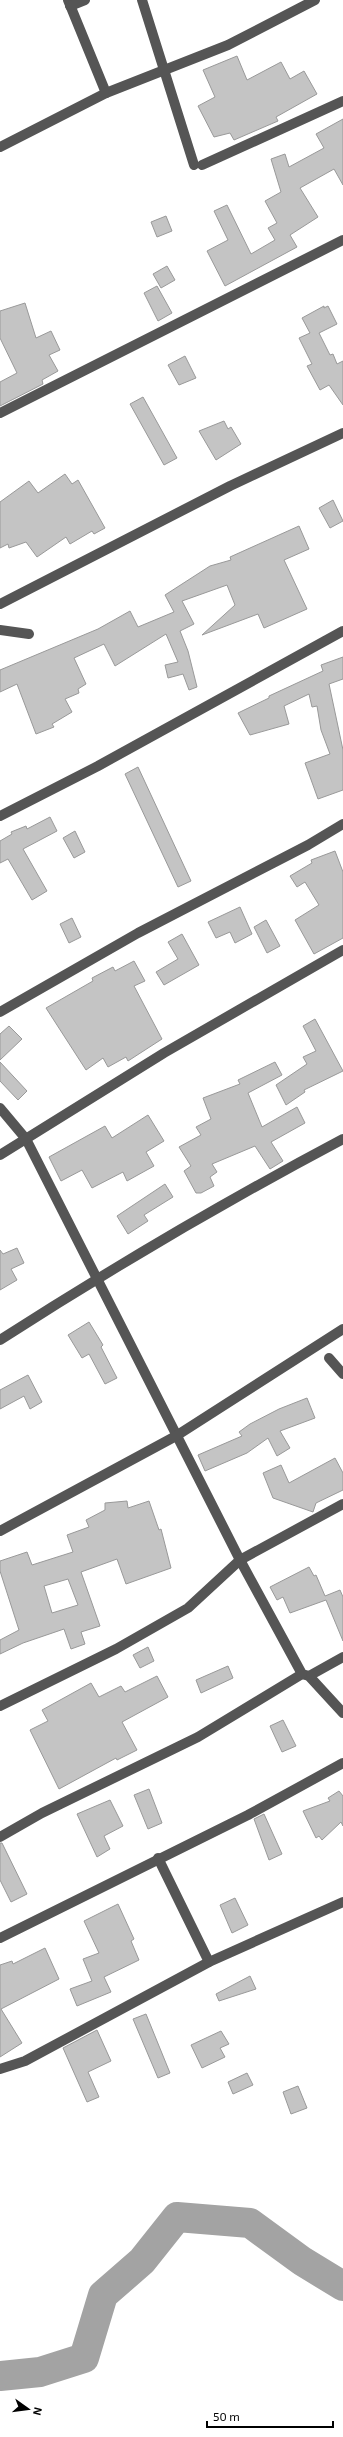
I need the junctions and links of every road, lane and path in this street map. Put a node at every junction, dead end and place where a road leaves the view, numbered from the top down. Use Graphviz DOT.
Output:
graph roads {
  1 [pos="85,0"];
  2 [pos="142,0"];
  3 [pos="315,0"];
  4 [pos="69,3"];
  5 [pos="164,70"];
  6 [pos="106,93"];
  7 [pos="343,101"];
  8 [pos="0,147"];
  9 [pos="343,240"];
  10 [pos="0,413"];
  11 [pos="343,433"];
  12 [pos="0,604"];
  13 [pos="0,630"];
  14 [pos="343,631"];
  15 [pos="29,634"];
  16 [pos="0,816"];
  17 [pos="343,824"];
  18 [pos="343,950"];
  19 [pos="0,1012"];
  20 [pos="0,1108"];
  21 [pos="26,1139"];
  22 [pos="343,1139"];
  23 [pos="0,1155"];
  24 [pos="97,1278"];
  25 [pos="343,1329"];
  26 [pos="0,1340"];
  27 [pos="329,1358"];
  28 [pos="343,1374"];
  29 [pos="176,1436"];
  30 [pos="343,1504"];
  31 [pos="0,1531"];
  32 [pos="240,1560"];
  33 [pos="343,1657"];
  34 [pos="305,1675"];
  35 [pos="0,1706"];
  36 [pos="343,1713"];
  37 [pos="343,1763"];
  38 [pos="0,1837"];
  39 [pos="158,1858"];
  40 [pos="343,1902"];
  41 [pos="0,1938"];
  42 [pos="209,1962"];
  43 [pos="0,2069"];
  1 -- 4 [label="street"];
  2 -- 5 [label="street"];
  3 -- 5 [label="street"];
  4 -- 6 [label="street"];
  5 -- 6 [label="street"];
  5 -- 7 [label="street"];
  6 -- 8 [label="street"];
  9 -- 10 [label="street"];
  11 -- 12 [label="street"];
  13 -- 15 [label="street"];
  14 -- 16 [label="street"];
  17 -- 19 [label="street"];
  18 -- 21 [label="street"];
  20 -- 21 [label="street"];
  21 -- 23 [label="street"];
  21 -- 24 [label="street"];
  22 -- 24 [label="street"];
  24 -- 26 [label="street"];
  24 -- 29 [label="street"];
  25 -- 29 [label="street"];
  27 -- 28 [label="street"];
  29 -- 31 [label="street"];
  29 -- 32 [label="street"];
  30 -- 32 [label="street"];
  32 -- 34 [label="street"];
  32 -- 35 [label="street"];
  33 -- 34 [label="street"];
  34 -- 36 [label="street"];
  34 -- 38 [label="street"];
  37 -- 39 [label="street"];
  39 -- 41 [label="street"];
  39 -- 42 [label="street"];
  40 -- 42 [label="street"];
  42 -- 43 [label="street"];
}
